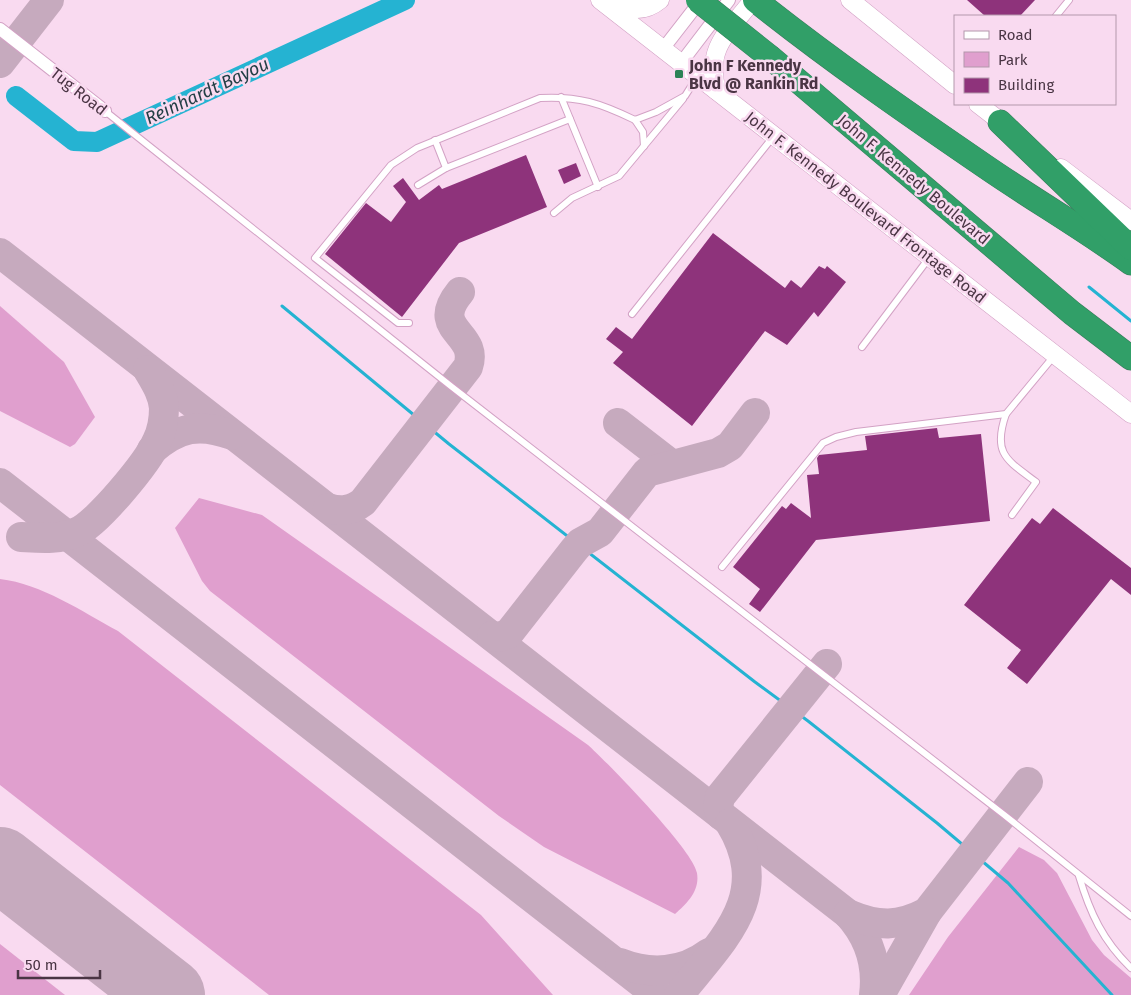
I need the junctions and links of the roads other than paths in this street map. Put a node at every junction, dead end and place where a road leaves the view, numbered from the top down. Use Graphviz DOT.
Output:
graph roads {
  1 [pos="600,0"];
  2 [pos="610,0"];
  3 [pos="660,0"];
  4 [pos="699,0"];
  5 [pos="729,0"];
  6 [pos="754,0"];
  7 [pos="850,0"];
  8 [pos="1069,0"];
  9 [pos="1057,15"];
  10 [pos="0,29"];
  11 [pos="663,49"];
  12 [pos="681,63"];
  13 [pos="698,76"];
  14 [pos="954,84"];
  15 [pos="717,91"];
  16 [pos="685,96"];
  17 [pos="561,97"];
  18 [pos="988,110"];
  19 [pos="105,111"];
  20 [pos="570,119"];
  21 [pos="634,120"];
  22 [pos="774,136"];
  23 [pos="435,140"];
  24 [pos="644,146"];
  25 [pos="446,168"];
  26 [pos="418,185"];
  27 [pos="598,187"];
  28 [pos="554,213"];
  29 [pos="1131,221"];
  30 [pos="1131,248"];
  31 [pos="930,257"];
  32 [pos="1131,263"];
  33 [pos="632,314"];
  34 [pos="409,323"];
  35 [pos="862,347"];
  36 [pos="1055,355"];
  37 [pos="1131,358"];
  38 [pos="1006,414"];
  39 [pos="1131,414"];
  40 [pos="1012,515"];
  41 [pos="722,567"];
  42 [pos="1079,875"];
  43 [pos="1131,916"];
  44 [pos="1131,968"];
  1 -- 11 [label="street, John F. Kennedy Boulevard Frontage Road"];
  2 -- 3 [label="street"];
  4 -- 11 [label="street"];
  4 -- 37 [label="highway, John F. Kennedy Boulevard, bridge"];
  5 -- 12 [label="street"];
  6 -- 15 [label="street"];
  6 -- 32 [label="highway"];
  7 -- 14 [label="street"];
  8 -- 9 [label="lane"];
  10 -- 19 [label="street, Tug Road"];
  11 -- 12 [label="street, John F. Kennedy Boulevard Frontage Road"];
  12 -- 13 [label="street, John F. Kennedy Boulevard Frontage Road"];
  13 -- 15 [label="street, John F. Kennedy Boulevard Frontage Road"];
  13 -- 16 [label="lane"];
  15 -- 22 [label="street, John F. Kennedy Boulevard Frontage Road"];
  16 -- 21 [label="lane"];
  16 -- 24 [label="lane"];
  17 -- 20 [label="lane"];
  17 -- 21 [label="lane"];
  17 -- 23 [label="lane"];
  18 -- 29 [label="street"];
  18 -- 30 [label="highway"];
  19 -- 42 [label="lane, Tug Road"];
  20 -- 25 [label="lane"];
  20 -- 27 [label="lane"];
  21 -- 24 [label="lane"];
  22 -- 31 [label="street, John F. Kennedy Boulevard Frontage Road"];
  22 -- 33 [label="lane"];
  23 -- 25 [label="lane"];
  23 -- 34 [label="lane"];
  24 -- 27 [label="lane"];
  25 -- 26 [label="lane"];
  27 -- 28 [label="lane"];
  31 -- 35 [label="lane"];
  31 -- 36 [label="street, John F. Kennedy Boulevard Frontage Road"];
  36 -- 38 [label="lane"];
  36 -- 39 [label="street, John F. Kennedy Boulevard Frontage Road"];
  38 -- 40 [label="lane"];
  38 -- 41 [label="lane"];
  42 -- 43 [label="lane, Tug Road"];
  42 -- 44 [label="lane"];
}
